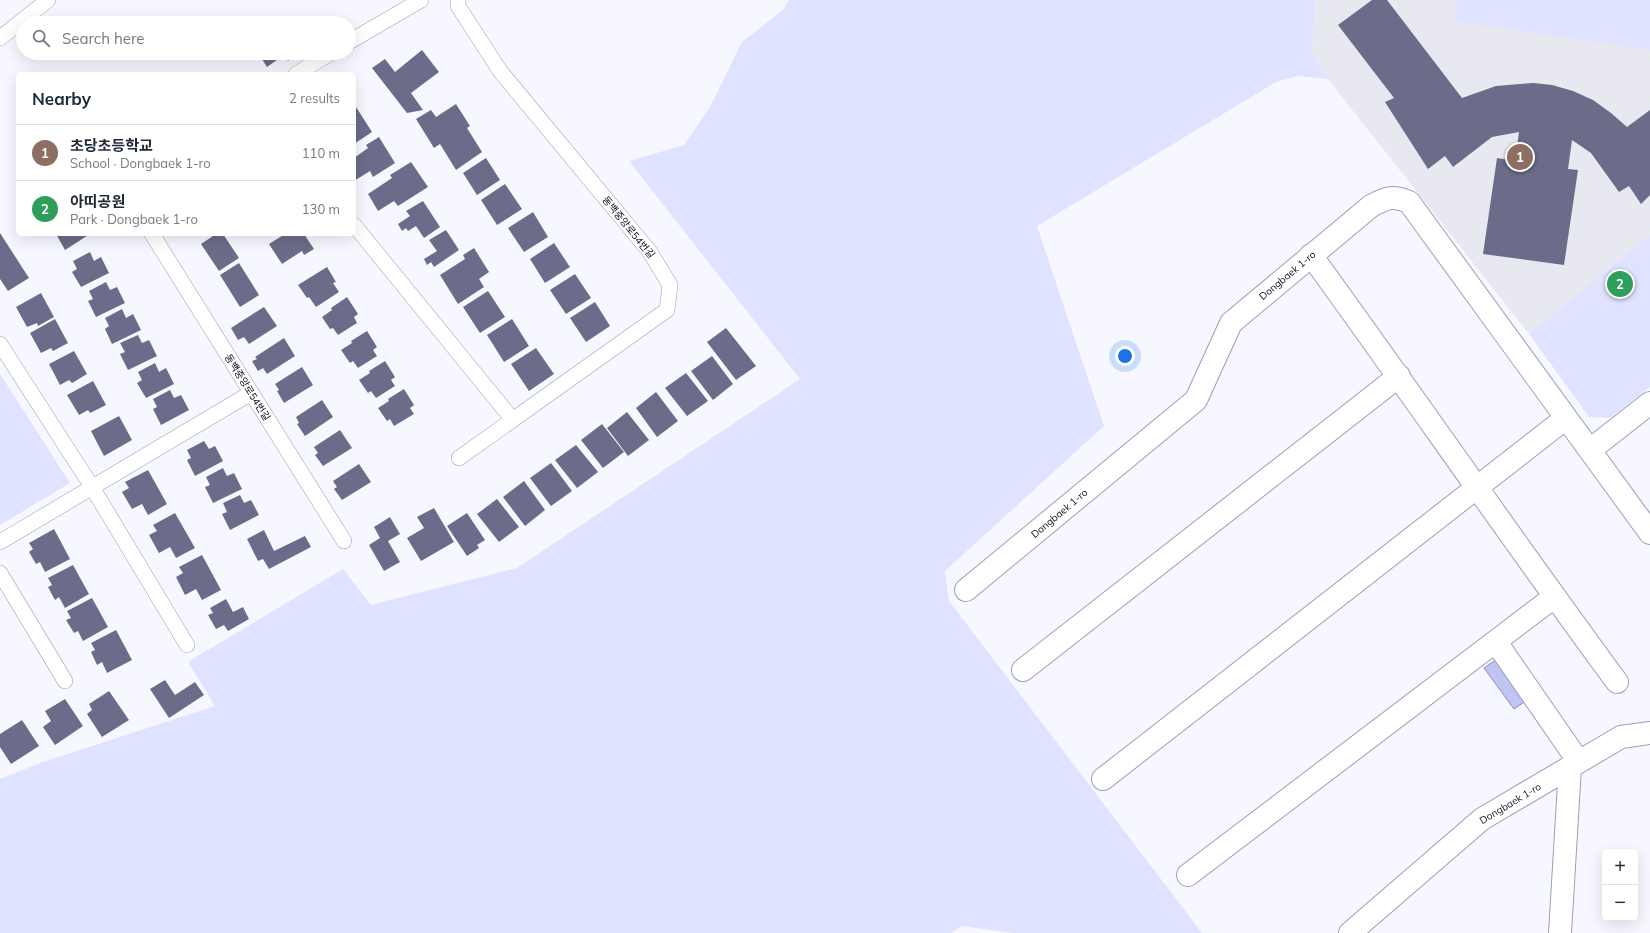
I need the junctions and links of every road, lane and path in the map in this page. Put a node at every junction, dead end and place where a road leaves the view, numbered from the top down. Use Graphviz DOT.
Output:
graph roads {
  1 [pos="48,0"];
  2 [pos="421,0"];
  3 [pos="458,0"];
  4 [pos="28,16"];
  5 [pos="16,25"];
  6 [pos="0,38"];
  7 [pos="356,38"];
  8 [pos="319,60"];
  9 [pos="299,72"];
  10 [pos="356,226"];
  11 [pos="153,236"];
  12 [pos="1311,255"];
  13 [pos="0,344"];
  14 [pos="1399,376"];
  15 [pos="251,393"];
  16 [pos="1650,404"];
  17 [pos="1566,418"];
  18 [pos="513,420"];
  19 [pos="1590,450"];
  20 [pos="459,458"];
  21 [pos="92,487"];
  22 [pos="1478,488"];
  23 [pos="1650,533"];
  24 [pos="344,541"];
  25 [pos="0,542"];
  26 [pos="0,573"];
  27 [pos="966,590"];
  28 [pos="1554,598"];
  29 [pos="1496,642"];
  30 [pos="187,645"];
  31 [pos="1023,670"];
  32 [pos="66,681"];
  33 [pos="1617,682"];
  34 [pos="1650,734"];
  35 [pos="1574,764"];
  36 [pos="1103,779"];
  37 [pos="1188,875"];
  38 [pos="1374,924"];
  39 [pos="1350,933"];
  40 [pos="1560,933"];
  1 -- 4 [label="lane"];
  2 -- 7 [label="lane"];
  3 -- 18 [label="lane, 동백중앙로54번길"];
  5 -- 6 [label="lane"];
  8 -- 9 [label="lane"];
  10 -- 18 [label="lane"];
  11 -- 15 [label="lane, 동백중앙로54번길"];
  12 -- 14 [label="street"];
  12 -- 17 [label="street, Dongbaek 1-ro"];
  12 -- 27 [label="street, Dongbaek 1-ro"];
  13 -- 21 [label="lane"];
  14 -- 22 [label="street"];
  14 -- 31 [label="street"];
  15 -- 21 [label="lane"];
  15 -- 24 [label="lane, 동백중앙로54번길"];
  16 -- 19 [label="street"];
  17 -- 19 [label="street, Dongbaek 1-ro"];
  17 -- 22 [label="street"];
  18 -- 20 [label="lane, 동백중앙로54번길"];
  19 -- 23 [label="street, Dongbaek 1-ro"];
  21 -- 25 [label="lane"];
  21 -- 30 [label="lane"];
  22 -- 28 [label="street"];
  22 -- 36 [label="street"];
  26 -- 32 [label="lane"];
  28 -- 29 [label="street"];
  28 -- 33 [label="street"];
  29 -- 35 [label="street"];
  29 -- 37 [label="street"];
  34 -- 35 [label="street, Dongbaek 1-ro"];
  35 -- 38 [label="street, Dongbaek 1-ro"];
  35 -- 40 [label="street"];
  38 -- 39 [label="street, Dongbaek 1-ro"];
}
